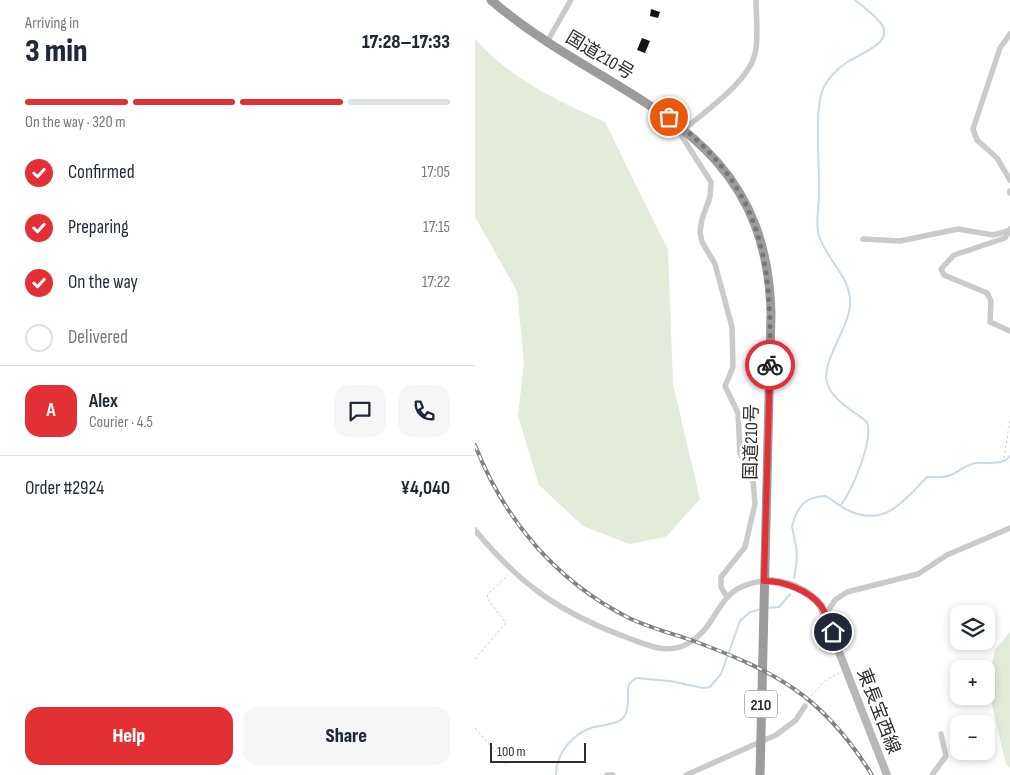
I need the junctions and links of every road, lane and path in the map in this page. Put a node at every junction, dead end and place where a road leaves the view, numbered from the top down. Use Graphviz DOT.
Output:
graph roads {
  1 [pos="491,0"];
  2 [pos="571,0"];
  3 [pos="756,0"];
  4 [pos="1010,34"];
  5 [pos="547,42"];
  6 [pos="685,129"];
  7 [pos="1010,180"];
  8 [pos="1009,230"];
  9 [pos="863,239"];
  10 [pos="1010,331"];
  11 [pos="1010,419"];
  12 [pos="1004,458"];
  13 [pos="1010,528"];
  14 [pos="475,530"];
  15 [pos="512,571"];
  16 [pos="764,581"];
  17 [pos="727,597"];
  18 [pos="826,614"];
  19 [pos="475,659"];
  20 [pos="847,669"];
  21 [pos="811,696"];
  22 [pos="805,706"];
  23 [pos="475,728"];
  24 [pos="941,734"];
  25 [pos="761,741"];
  26 [pos="506,764"];
  27 [pos="607,775"];
  28 [pos="613,775"];
  29 [pos="686,775"];
  30 [pos="761,775"];
  31 [pos="887,775"];
  32 [pos="932,775"];
  1 -- 5 [label="highway, 国道210号 / 210"];
  2 -- 5 [label="street"];
  3 -- 6 [label="street"];
  4 -- 7 [label="street"];
  5 -- 6 [label="highway, 国道210号 / 210"];
  6 -- 16 [label="highway, 国道210号 / 210"];
  6 -- 17 [label="street"];
  8 -- 9 [label="street"];
  8 -- 10 [label="street"];
  11 -- 12 [label="path"];
  13 -- 18 [label="street"];
  14 -- 15 [label="street"];
  15 -- 17 [label="street"];
  15 -- 19 [label="path"];
  16 -- 17 [label="street"];
  16 -- 18 [label="main road, 東長宝西線"];
  16 -- 25 [label="highway, 国道210号 / 210"];
  18 -- 20 [label="main road, 東長宝西線"];
  20 -- 21 [label="path"];
  20 -- 31 [label="main road, 東長宝西線"];
  22 -- 25 [label="street"];
  23 -- 26 [label="path"];
  24 -- 32 [label="street"];
  25 -- 29 [label="street"];
  25 -- 30 [label="highway, 国道210号 / 210"];
  27 -- 28 [label="street"];
}
